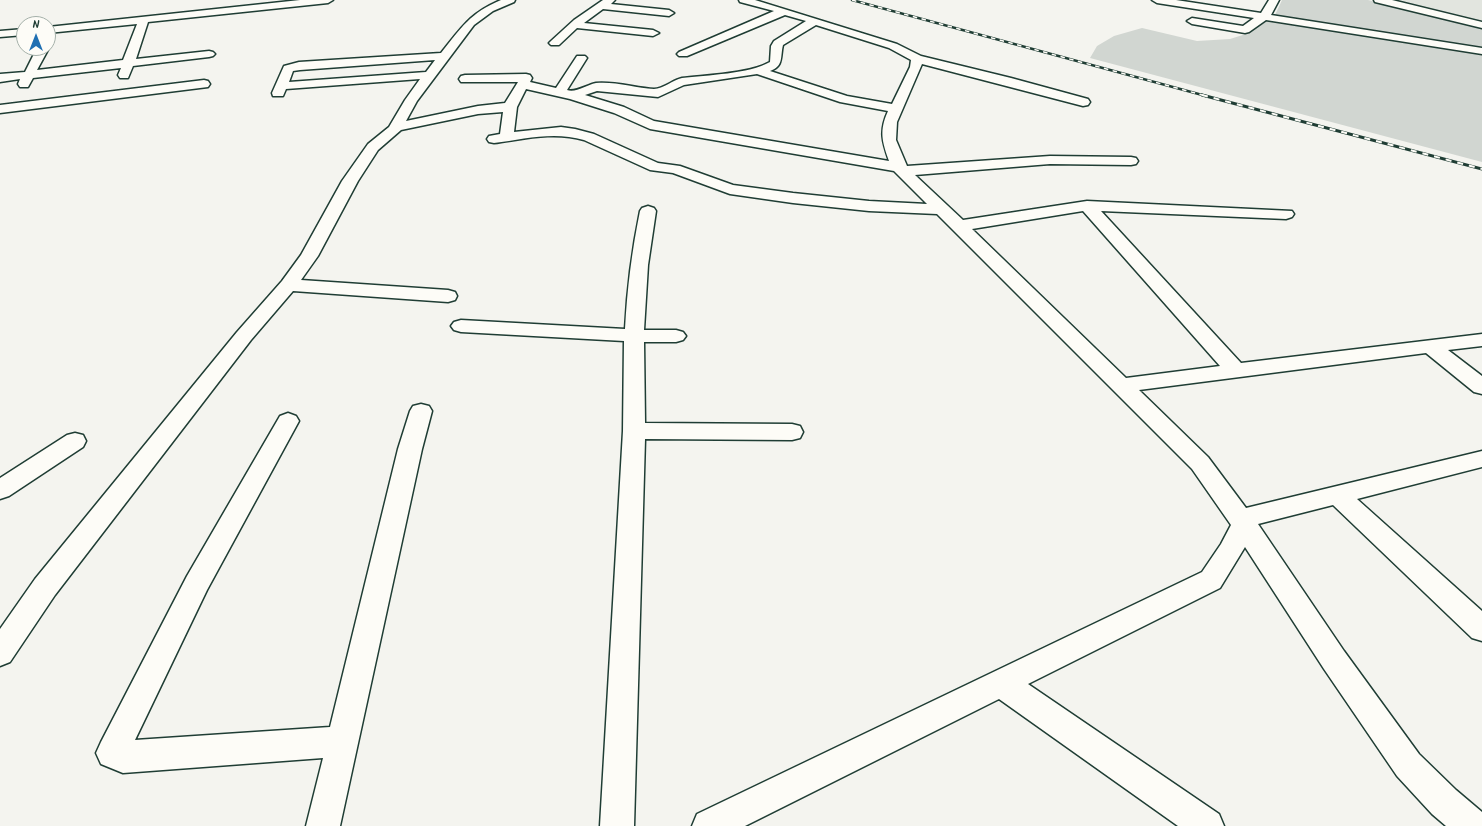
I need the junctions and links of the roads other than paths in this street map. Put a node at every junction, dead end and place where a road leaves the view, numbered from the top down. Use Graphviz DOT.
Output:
graph roads {
  1 [pos="328,0"];
  2 [pos="510,0"];
  3 [pos="610,0"];
  4 [pos="744,0"];
  5 [pos="1157,0"];
  6 [pos="1274,0"];
  7 [pos="1378,0"];
  8 [pos="601,6"];
  9 [pos="784,11"];
  10 [pos="669,13"];
  11 [pos="1265,16"];
  12 [pos="144,20"];
  13 [pos="814,21"];
  14 [pos="1192,21"];
  15 [pos="575,25"];
  16 [pos="1482,25"];
  17 [pos="56,29"];
  18 [pos="16,33"];
  19 [pos="653,33"];
  20 [pos="0,34"];
  21 [pos="555,42"];
  22 [pos="1482,51"];
  23 [pos="209,54"];
  24 [pos="684,54"];
  25 [pos="39,56"];
  26 [pos="446,56"];
  27 [pos="581,58"];
  28 [pos="917,59"];
  29 [pos="129,63"];
  30 [pos="760,71"];
  31 [pos="29,74"];
  32 [pos="431,75"];
  33 [pos="0,78"];
  34 [pos="465,79"];
  35 [pos="204,84"];
  36 [pos="523,84"];
  37 [pos="559,93"];
  38 [pos="116,95"];
  39 [pos="574,96"];
  40 [pos="1083,102"];
  41 [pos="510,107"];
  42 [pos="897,108"];
  43 [pos="3,115"];
  44 [pos="396,127"];
  45 [pos="1131,161"];
  46 [pos="901,169"];
  47 [pos="1087,206"];
  48 [pos="942,209"];
  49 [pos="648,211"];
  50 [pos="1286,214"];
  51 [pos="959,226"];
  52 [pos="288,285"];
  53 [pos="448,296"];
  54 [pos="461,326"];
  55 [pos="634,336"];
  56 [pos="676,336"];
  57 [pos="1482,340"];
  58 [pos="1430,346"];
  59 [pos="1236,371"];
  60 [pos="1122,385"];
  61 [pos="1482,387"];
  62 [pos="421,411"];
  63 [pos="288,421"];
  64 [pos="634,431"];
  65 [pos="792,432"];
  66 [pos="75,441"];
  67 [pos="1482,459"];
  68 [pos="0,490"];
  69 [pos="1337,495"];
  70 [pos="1242,521"];
  71 [pos="1482,629"];
  72 [pos="0,653"];
  73 [pos="1001,683"];
  74 [pos="343,741"];
  75 [pos="1192,821"];
  76 [pos="323,826"];
  77 [pos="617,826"];
  78 [pos="709,826"];
  79 [pos="1472,826"];
  1 -- 12 [label="street"];
  2 -- 26 [label="street"];
  3 -- 8 [label="street"];
  4 -- 9 [label="street"];
  5 -- 11 [label="street"];
  6 -- 11 [label="street"];
  7 -- 16 [label="street"];
  8 -- 10 [label="street"];
  8 -- 15 [label="street"];
  9 -- 13 [label="street"];
  9 -- 24 [label="street"];
  11 -- 14 [label="street"];
  11 -- 22 [label="street"];
  12 -- 17 [label="street"];
  12 -- 29 [label="street"];
  13 -- 28 [label="street"];
  13 -- 30 [label="street"];
  15 -- 19 [label="street"];
  15 -- 21 [label="street"];
  18 -- 20 [label="street"];
  23 -- 29 [label="street"];
  25 -- 31 [label="street"];
  26 -- 32 [label="street"];
  26 -- 32 [label="street"];
  27 -- 37 [label="street"];
  28 -- 40 [label="street"];
  28 -- 42 [label="street"];
  29 -- 31 [label="street"];
  29 -- 38 [label="street"];
  30 -- 39 [label="street"];
  30 -- 42 [label="street"];
  31 -- 33 [label="street"];
  31 -- 43 [label="street"];
  32 -- 44 [label="street"];
  34 -- 36 [label="street"];
  35 -- 38 [label="street"];
  36 -- 37 [label="street"];
  36 -- 41 [label="street"];
  37 -- 39 [label="street"];
  38 -- 43 [label="street"];
  39 -- 46 [label="street"];
  41 -- 44 [label="street"];
  41 -- 48 [label="street"];
  42 -- 46 [label="street"];
  44 -- 52 [label="street"];
  45 -- 46 [label="street"];
  46 -- 48 [label="street"];
  47 -- 50 [label="street"];
  47 -- 51 [label="street"];
  47 -- 59 [label="street"];
  48 -- 51 [label="street"];
  49 -- 55 [label="street"];
  51 -- 60 [label="street"];
  52 -- 53 [label="street"];
  52 -- 72 [label="street"];
  54 -- 55 [label="street"];
  55 -- 56 [label="street"];
  55 -- 64 [label="street"];
  57 -- 58 [label="street"];
  58 -- 59 [label="street"];
  58 -- 61 [label="street"];
  59 -- 60 [label="street"];
  60 -- 70 [label="street"];
  62 -- 74 [label="street"];
  63 -- 74 [label="street"];
  64 -- 65 [label="street"];
  64 -- 77 [label="street"];
  66 -- 68 [label="street"];
  67 -- 69 [label="street"];
  69 -- 70 [label="street"];
  69 -- 71 [label="street"];
  70 -- 73 [label="street"];
  70 -- 79 [label="street"];
  73 -- 75 [label="street"];
  73 -- 78 [label="street"];
  74 -- 76 [label="street"];
}
